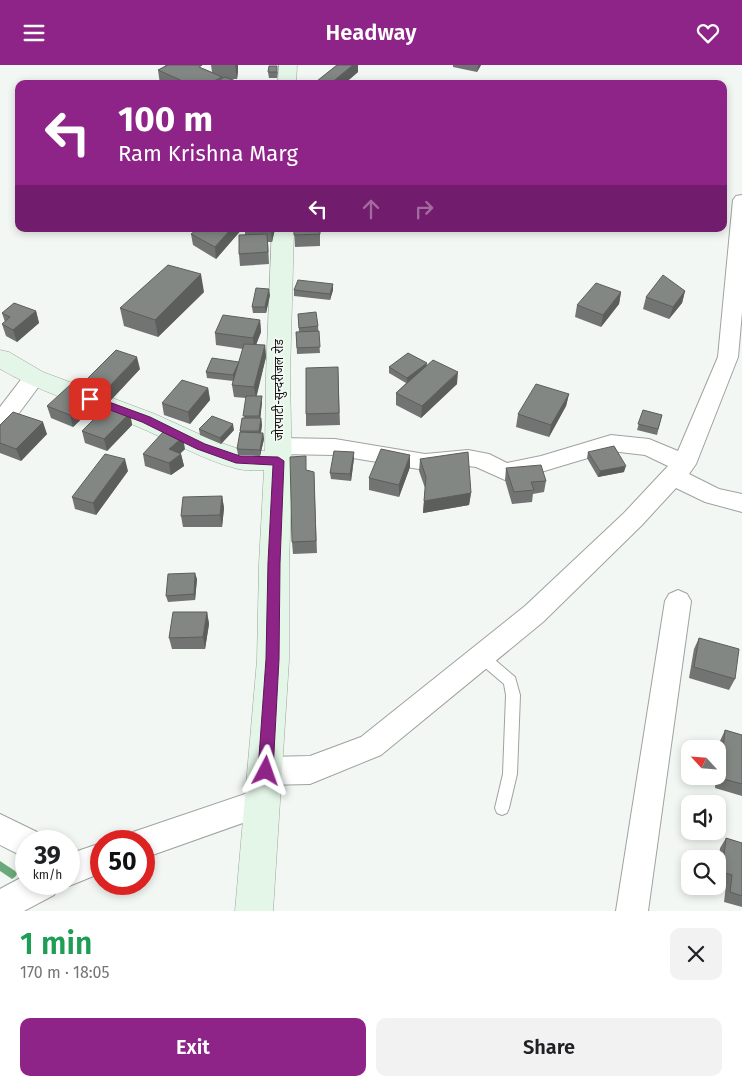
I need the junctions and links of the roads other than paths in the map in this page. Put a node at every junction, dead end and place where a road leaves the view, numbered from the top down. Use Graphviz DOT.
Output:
graph roads {
  1 [pos="288,65"];
  2 [pos="287,80"];
  3 [pos="742,200"];
  4 [pos="283,232"];
  5 [pos="0,358"];
  6 [pos="34,378"];
  7 [pos="0,423"];
  8 [pos="278,453"];
  9 [pos="678,470"];
  10 [pos="742,503"];
  11 [pos="678,601"];
  12 [pos="482,657"];
  13 [pos="266,771"];
  14 [pos="263,802"];
  15 [pos="502,808"];
  16 [pos="0,829"];
  17 [pos="15,837"];
  18 [pos="155,839"];
  19 [pos="22,895"];
  20 [pos="0,906"];
  21 [pos="254,911"];
  22 [pos="632,911"];
  1 -- 2 [label="main road"];
  3 -- 9 [label="street"];
  4 -- 8 [label="main road, जोरपाटी-सुन्दरीजल रोड"];
  5 -- 6 [label="main road"];
  6 -- 7 [label="street"];
  6 -- 8 [label="main road"];
  8 -- 9 [label="street"];
  8 -- 13 [label="main road, जोरपाटी-सुन्दरीजल रोड"];
  9 -- 10 [label="street"];
  9 -- 12 [label="street"];
  11 -- 22 [label="street"];
  12 -- 13 [label="street"];
  12 -- 15 [label="lane"];
  13 -- 14 [label="main road, जोरपाटी-सुन्दरीजल रोड"];
  14 -- 18 [label="street"];
  14 -- 21 [label="main road, जोरपाटी-सुन्दरीजल रोड"];
  16 -- 17 [label="street"];
  19 -- 20 [label="street"];
}
